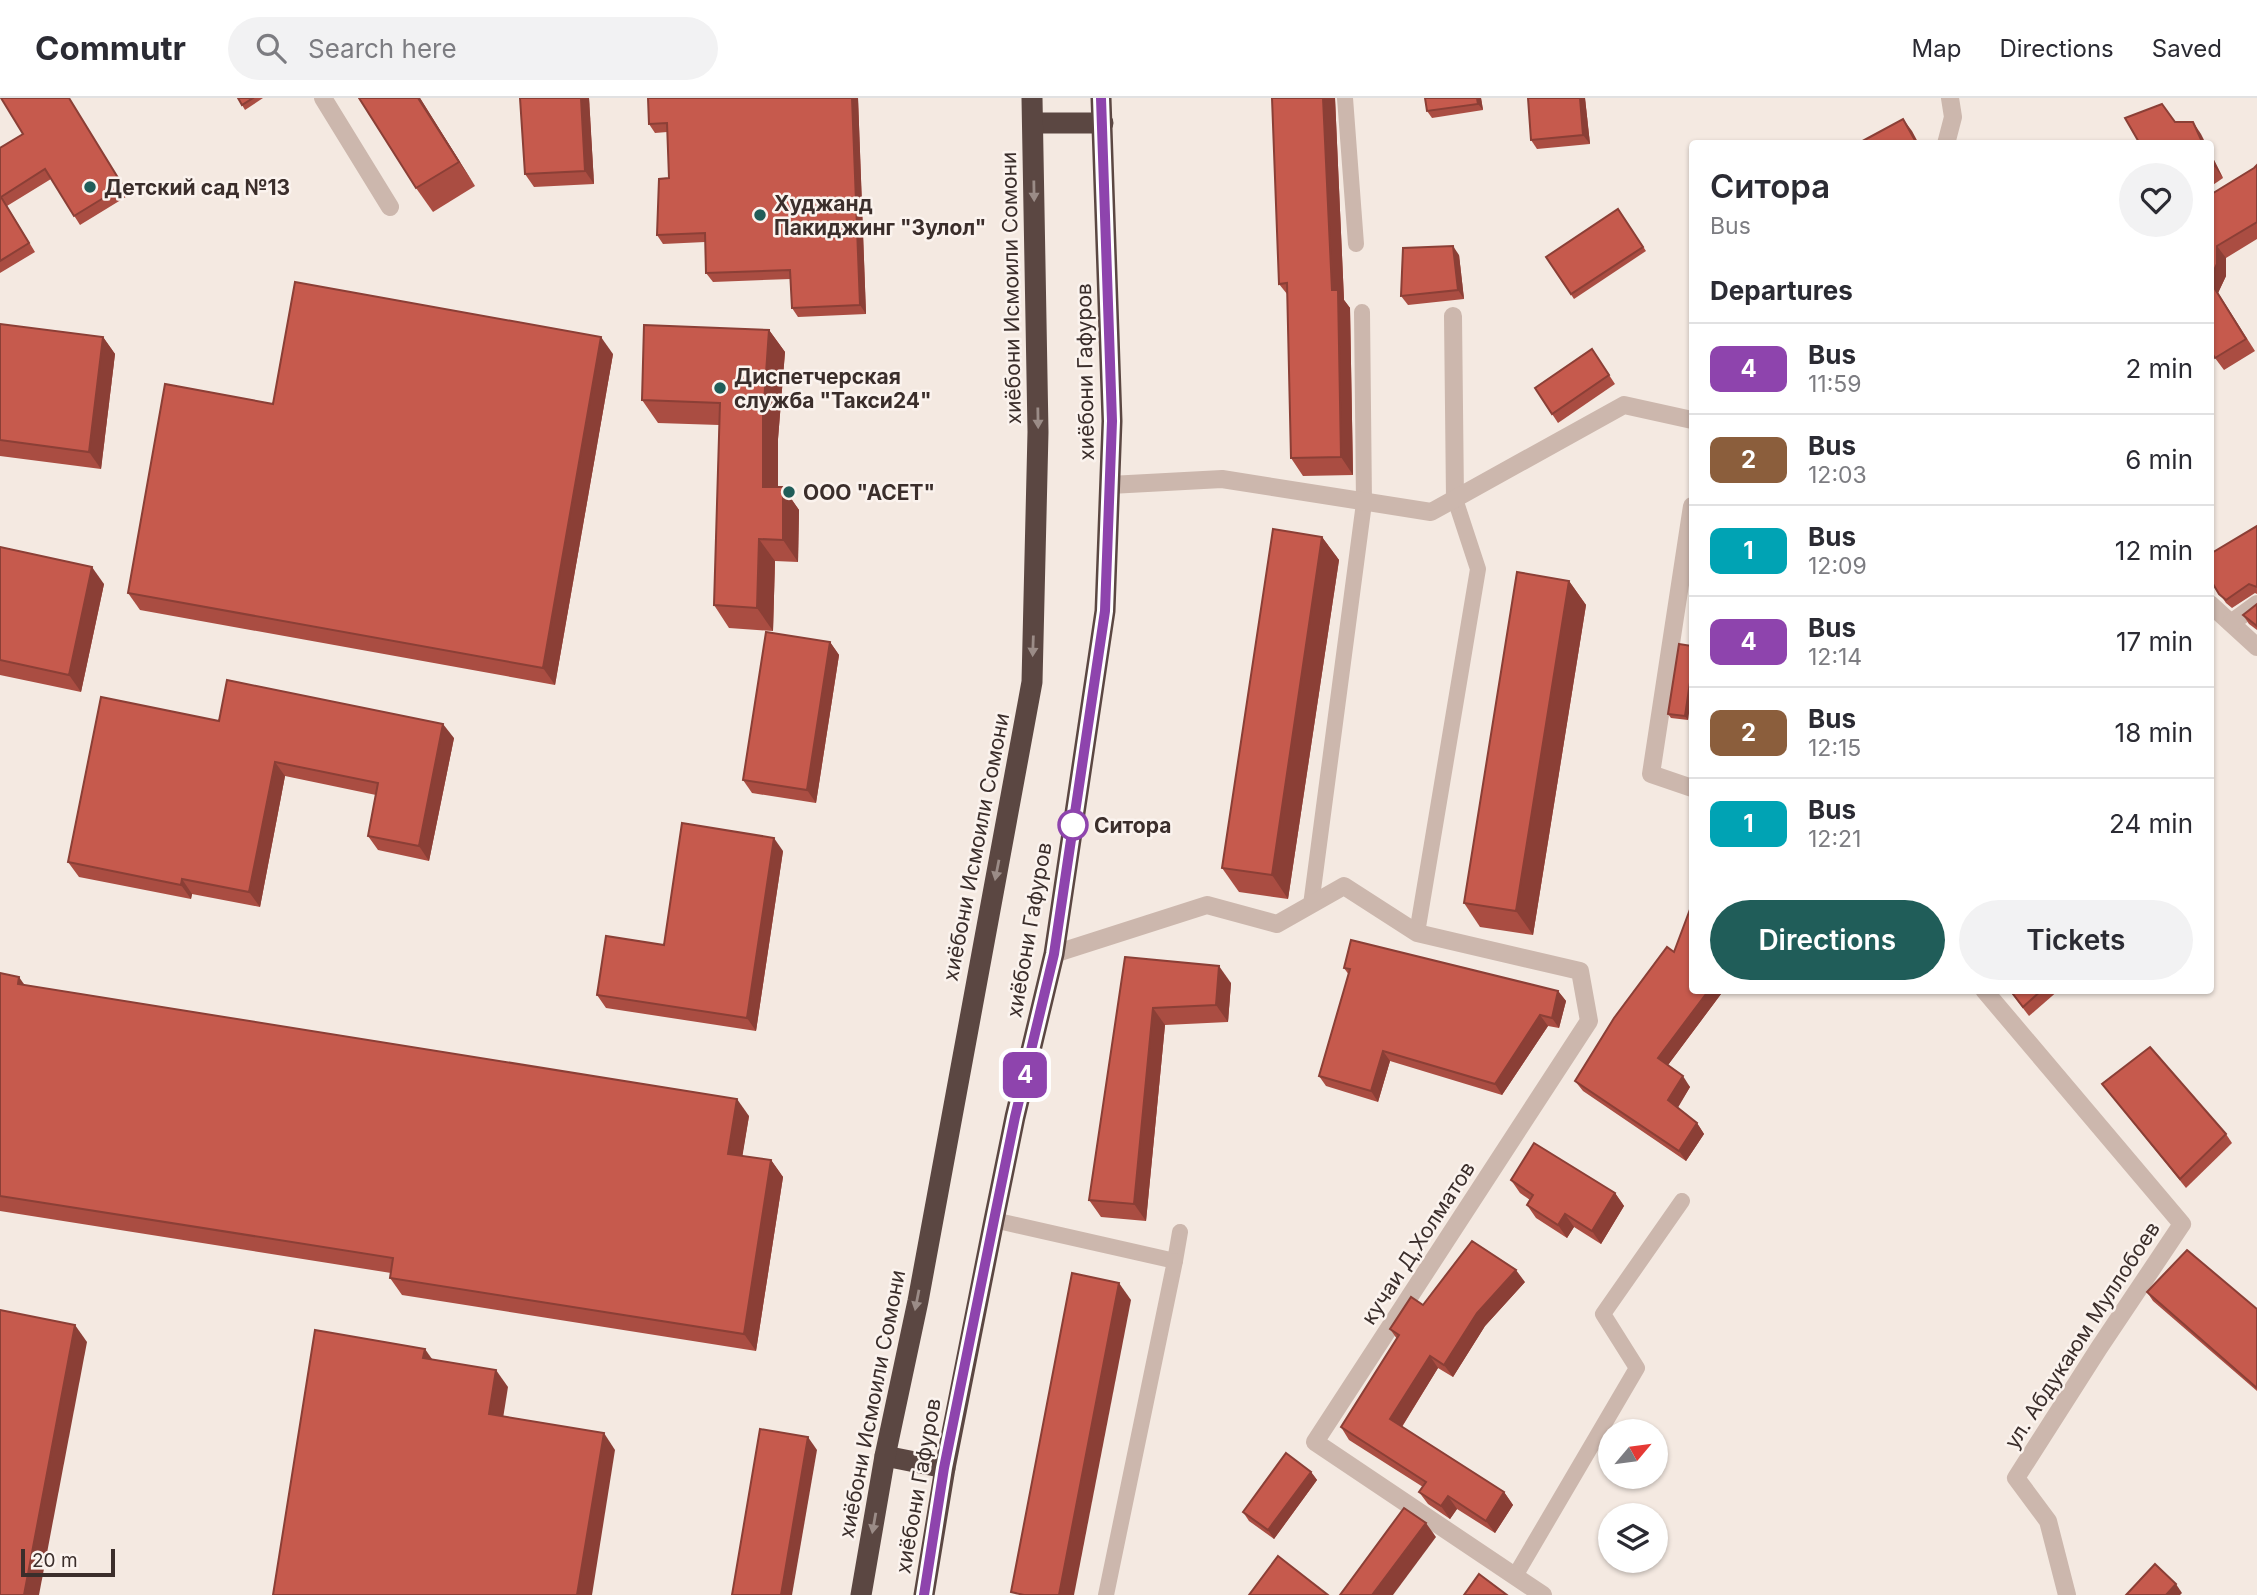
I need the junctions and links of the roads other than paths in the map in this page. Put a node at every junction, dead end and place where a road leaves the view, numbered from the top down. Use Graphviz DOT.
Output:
graph roads {
  1 [pos="323,98"];
  2 [pos="1032,98"];
  3 [pos="1101,98"];
  4 [pos="1345,98"];
  5 [pos="1950,98"];
  6 [pos="1033,122"];
  7 [pos="1103,123"];
  8 [pos="1947,140"];
  9 [pos="390,207"];
  10 [pos="1356,244"];
  11 [pos="1362,312"];
  12 [pos="1453,316"];
  13 [pos="1689,420"];
  14 [pos="1110,485"];
  15 [pos="1455,499"];
  16 [pos="1364,503"];
  17 [pos="1689,526"];
  18 [pos="2257,604"];
  19 [pos="2214,608"];
  20 [pos="2231,623"];
  21 [pos="2257,647"];
  22 [pos="1689,787"];
  23 [pos="1311,905"];
  24 [pos="1418,933"];
  25 [pos="1054,954"];
  26 [pos="1987,994"];
  27 [pos="1682,1201"];
  28 [pos="994,1220"];
  29 [pos="1180,1232"];
  30 [pos="1175,1261"];
  31 [pos="885,1456"];
  32 [pos="944,1468"];
  33 [pos="1515,1576"];
  34 [pos="861,1595"];
  35 [pos="924,1595"];
  36 [pos="1106,1595"];
  37 [pos="1543,1595"];
  38 [pos="2067,1595"];
  1 -- 9 [label="street"];
  2 -- 6 [label="highway, хиёбони Исмоили Сомони"];
  3 -- 7 [label="highway, хиёбони Гафуров"];
  4 -- 10 [label="lane"];
  5 -- 8 [label="street"];
  6 -- 7 [label="highway"];
  6 -- 31 [label="highway, хиёбони Исмоили Сомони, one-way"];
  7 -- 14 [label="highway, хиёбони Гафуров"];
  11 -- 16 [label="lane"];
  12 -- 15 [label="street"];
  13 -- 15 [label="street"];
  14 -- 16 [label="street"];
  14 -- 25 [label="highway, хиёбони Гафуров"];
  15 -- 16 [label="street"];
  15 -- 24 [label="lane"];
  16 -- 23 [label="lane"];
  17 -- 22 [label="street"];
  18 -- 20 [label="street"];
  19 -- 20 [label="street"];
  20 -- 21 [label="street"];
  23 -- 24 [label="street"];
  23 -- 25 [label="street"];
  24 -- 33 [label="street, кучаи Д,Холматов"];
  25 -- 28 [label="highway, хиёбони Гафуров"];
  26 -- 38 [label="street, ул. Абдукаюм Муллобоев"];
  27 -- 33 [label="lane"];
  28 -- 30 [label="lane"];
  28 -- 32 [label="highway, хиёбони Гафуров"];
  29 -- 30 [label="lane"];
  30 -- 36 [label="lane"];
  31 -- 32 [label="highway"];
  31 -- 34 [label="highway, хиёбони Исмоили Сомони, one-way"];
  32 -- 35 [label="highway, хиёбони Гафуров"];
  33 -- 37 [label="street, кучаи Д,Холматов"];
}
